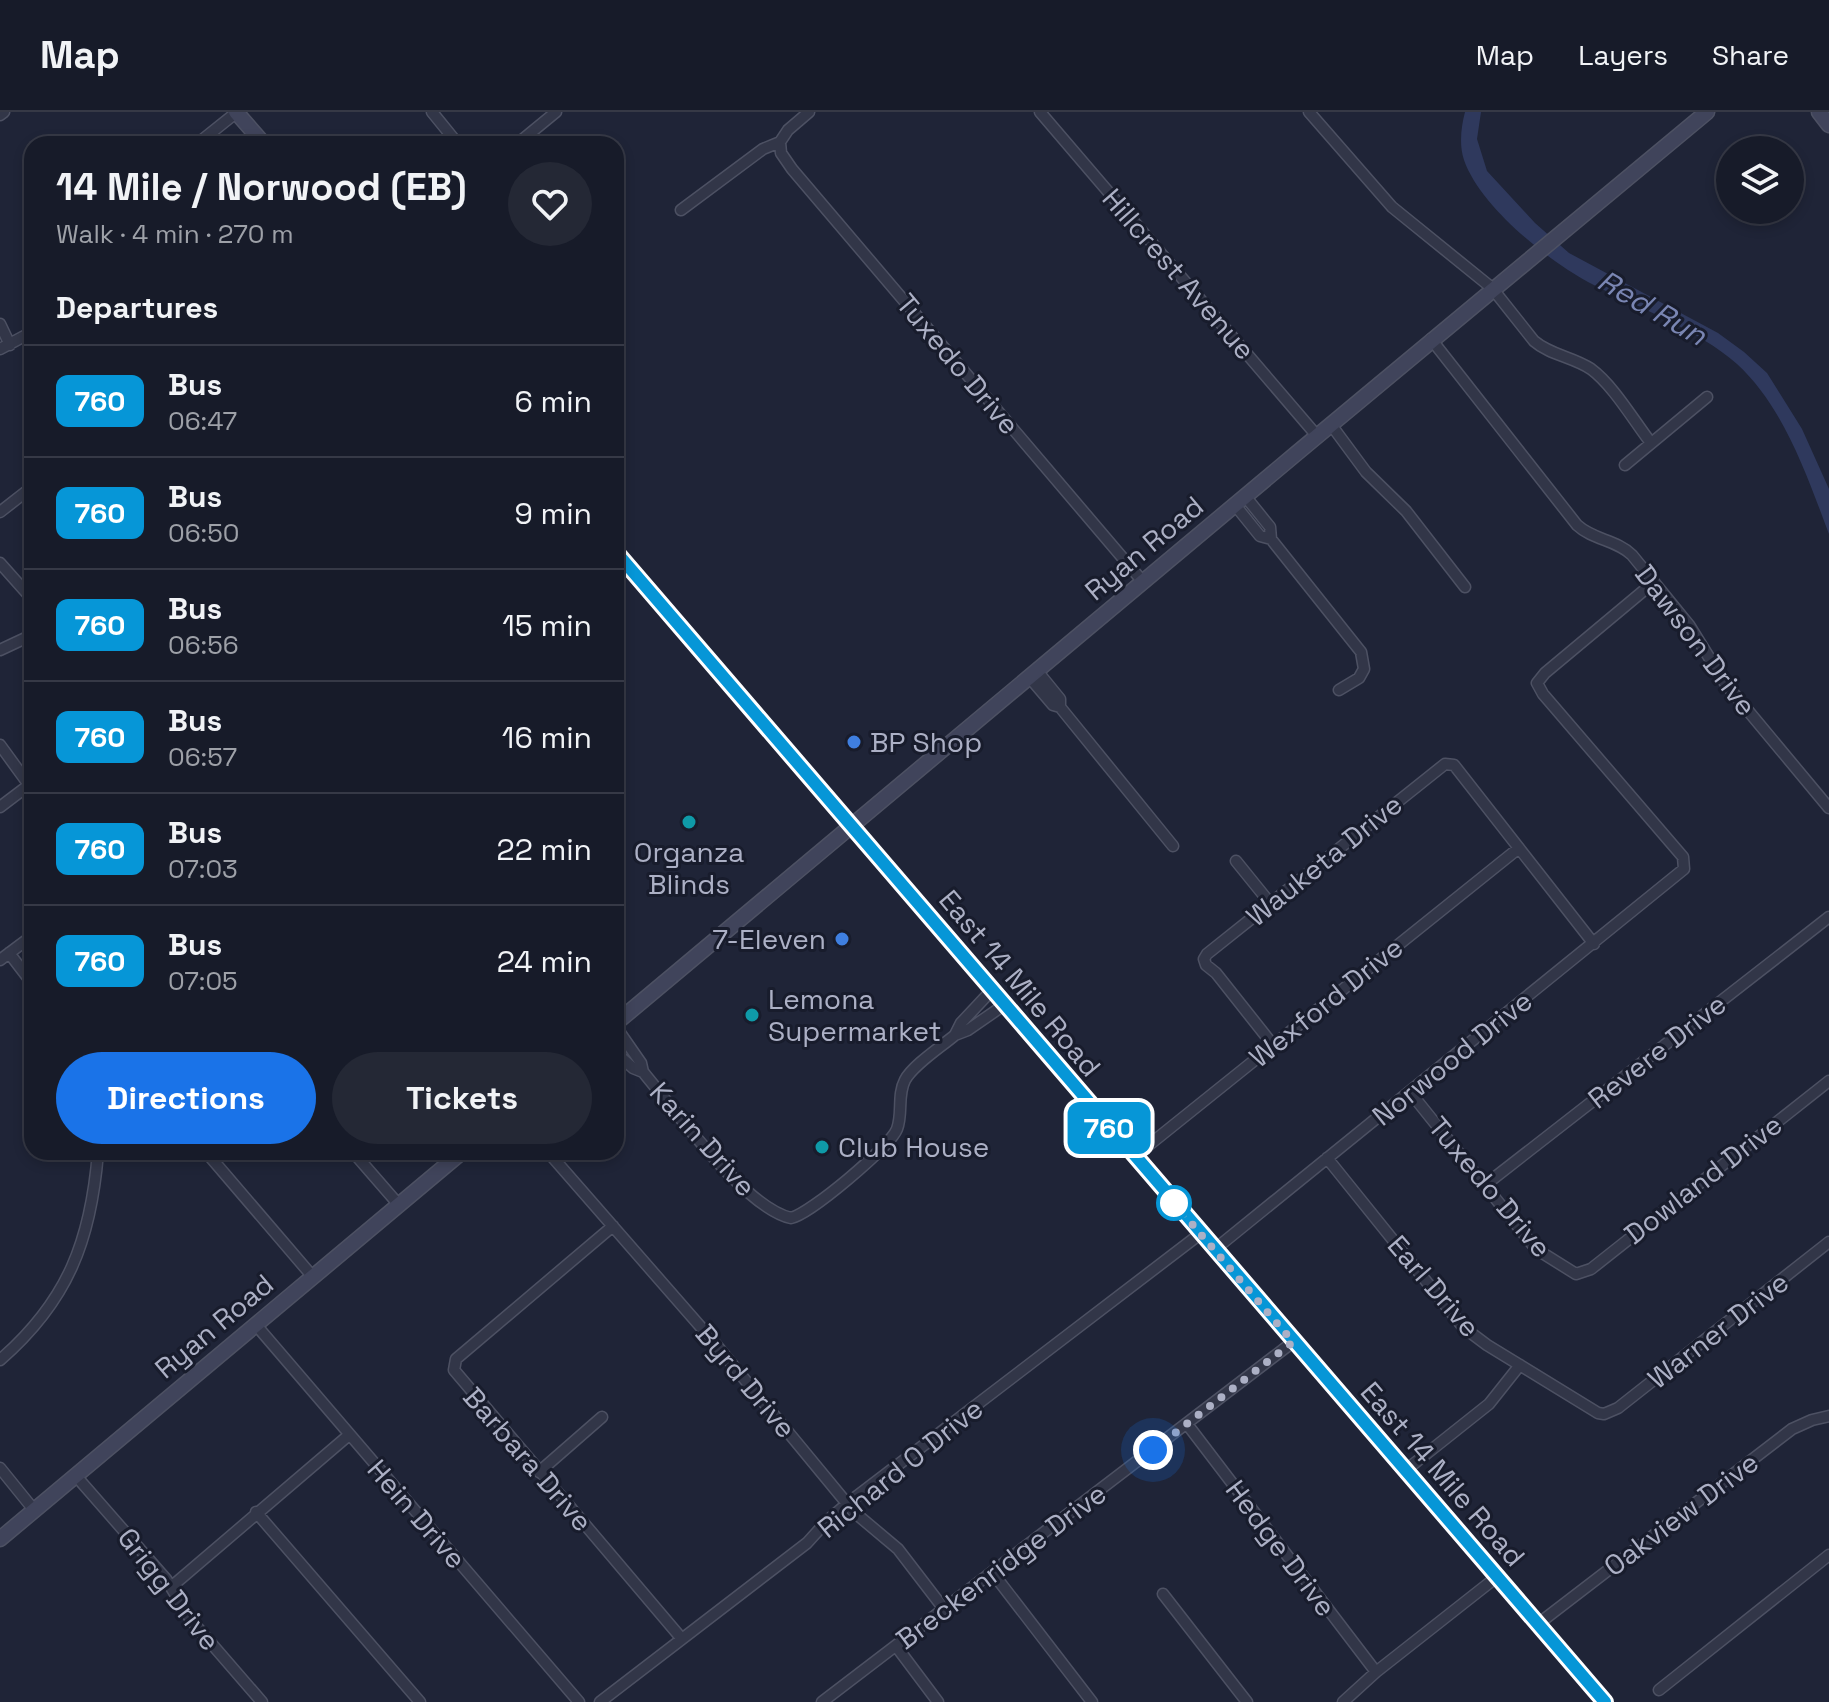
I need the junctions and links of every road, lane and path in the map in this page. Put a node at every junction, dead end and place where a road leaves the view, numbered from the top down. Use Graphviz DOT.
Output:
graph roads {
  1 [pos="432,112"];
  2 [pos="556,112"];
  3 [pos="809,112"];
  4 [pos="1040,112"];
  5 [pos="1309,112"];
  6 [pos="1707,112"];
  7 [pos="1819,112"];
  8 [pos="242,114"];
  9 [pos="1829,125"];
  10 [pos="209,136"];
  11 [pos="258,136"];
  12 [pos="452,136"];
  13 [pos="527,136"];
  14 [pos="780,142"];
  15 [pos="681,210"];
  16 [pos="1492,288"];
  17 [pos="0,324"];
  18 [pos="24,336"];
  19 [pos="1431,339"];
  20 [pos="5,347"];
  21 [pos="1707,397"];
  22 [pos="1332,426"];
  23 [pos="1318,437"];
  24 [pos="1651,443"];
  25 [pos="1625,465"];
  26 [pos="24,493"];
  27 [pos="1240,501"];
  28 [pos="0,512"];
  29 [pos="624,561"];
  30 [pos="0,563"];
  31 [pos="1654,582"];
  32 [pos="1144,583"];
  33 [pos="1465,587"];
  34 [pos="24,590"];
  35 [pos="24,639"];
  36 [pos="0,650"];
  37 [pos="1034,675"];
  38 [pos="1339,690"];
  39 [pos="0,745"];
  40 [pos="24,779"];
  41 [pos="24,791"];
  42 [pos="0,807"];
  43 [pos="1829,808"];
  44 [pos="852,826"];
  45 [pos="1173,846"];
  46 [pos="1519,848"];
  47 [pos="1236,861"];
  48 [pos="1270,903"];
  49 [pos="1829,917"];
  50 [pos="24,942"];
  51 [pos="1594,944"];
  52 [pos="5,957"];
  53 [pos="24,975"];
  54 [pos="992,990"];
  55 [pos="1004,1005"];
  56 [pos="624,1018"];
  57 [pos="955,1035"];
  58 [pos="624,1037"];
  59 [pos="1273,1045"];
  60 [pos="624,1060"];
  61 [pos="643,1072"];
  62 [pos="1829,1081"];
  63 [pos="1410,1092"];
  64 [pos="1134,1157"];
  65 [pos="1327,1158"];
  66 [pos="97,1160"];
  67 [pos="213,1160"];
  68 [pos="360,1160"];
  69 [pos="452,1160"];
  70 [pos="555,1160"];
  71 [pos="1485,1185"];
  72 [pos="399,1205"];
  73 [pos="613,1226"];
  74 [pos="1200,1234"];
  75 [pos="1829,1242"];
  76 [pos="1214,1250"];
  77 [pos="1576,1274"];
  78 [pos="313,1277"];
  79 [pos="256,1325"];
  80 [pos="1293,1342"];
  81 [pos="0,1360"];
  82 [pos="1520,1365"];
  83 [pos="1604,1414"];
  84 [pos="1829,1416"];
  85 [pos="602,1417"];
  86 [pos="1187,1424"];
  87 [pos="349,1435"];
  88 [pos="0,1468"];
  89 [pos="1406,1470"];
  90 [pos="539,1472"];
  91 [pos="76,1476"];
  92 [pos="848,1503"];
  93 [pos="34,1510"];
  94 [pos="256,1512"];
  95 [pos="0,1539"];
  96 [pos="1829,1555"];
  97 [pos="992,1572"];
  98 [pos="1498,1576"];
  99 [pos="171,1587"];
  100 [pos="1163,1594"];
  101 [pos="944,1609"];
  102 [pos="1538,1624"];
  103 [pos="682,1639"];
  104 [pos="896,1646"];
  105 [pos="1376,1672"];
  106 [pos="1659,1690"];
  107 [pos="262,1702"];
  108 [pos="420,1702"];
  109 [pos="579,1702"];
  110 [pos="600,1702"];
  111 [pos="822,1702"];
  112 [pos="938,1702"];
  113 [pos="1092,1702"];
  114 [pos="1247,1702"];
  115 [pos="1343,1702"];
  116 [pos="1605,1702"];
  1 -- 12 [label="street"];
  2 -- 13 [label="street"];
  3 -- 14 [label="street"];
  4 -- 23 [label="street, Hillcrest Avenue"];
  5 -- 16 [label="street"];
  6 -- 16 [label="main road, Ryan Road"];
  7 -- 9 [label="main road"];
  8 -- 10 [label="street"];
  8 -- 11 [label="main road"];
  14 -- 15 [label="street"];
  14 -- 32 [label="street, Tuxedo Drive"];
  16 -- 19 [label="main road, Ryan Road"];
  16 -- 24 [label="street"];
  17 -- 20 [label="street"];
  18 -- 20 [label="street"];
  19 -- 22 [label="main road, Ryan Road"];
  19 -- 31 [label="street, Dawson Drive"];
  21 -- 24 [label="street"];
  22 -- 23 [label="main road, Ryan Road"];
  22 -- 33 [label="street"];
  23 -- 27 [label="main road, Ryan Road"];
  24 -- 25 [label="street"];
  26 -- 28 [label="street"];
  27 -- 32 [label="main road, Ryan Road"];
  27 -- 38 [label="street"];
  29 -- 44 [label="main road, East 14 Mile Road"];
  30 -- 34 [label="street"];
  31 -- 43 [label="street, Dawson Drive"];
  31 -- 51 [label="street, Norwood Drive"];
  32 -- 37 [label="main road, Ryan Road"];
  35 -- 36 [label="street"];
  37 -- 44 [label="main road, Ryan Road"];
  37 -- 45 [label="street"];
  39 -- 40 [label="street"];
  41 -- 42 [label="street"];
  44 -- 54 [label="main road, East 14 Mile Road"];
  44 -- 56 [label="main road, Ryan Road"];
  46 -- 48 [label="street, Wauketa Drive"];
  46 -- 51 [label="street"];
  46 -- 59 [label="street, Wexford Drive"];
  47 -- 48 [label="street"];
  48 -- 59 [label="street, Wauketa Drive"];
  49 -- 71 [label="street, Revere Drive"];
  50 -- 52 [label="street"];
  51 -- 63 [label="street, Norwood Drive"];
  52 -- 53 [label="street"];
  54 -- 55 [label="main road, East 14 Mile Road"];
  54 -- 57 [label="street, Karin Drive"];
  55 -- 57 [label="street, Karin Drive"];
  55 -- 64 [label="main road, East 14 Mile Road"];
  57 -- 61 [label="street, Karin Drive"];
  58 -- 61 [label="street, Karin Drive"];
  59 -- 64 [label="street, Wexford Drive"];
  60 -- 61 [label="street, Karin Drive"];
  62 -- 77 [label="street, Dowland Drive"];
  63 -- 65 [label="street, Norwood Drive"];
  63 -- 71 [label="street, Tuxedo Drive"];
  64 -- 74 [label="main road, East 14 Mile Road"];
  65 -- 76 [label="street, Norwood Drive"];
  65 -- 82 [label="street, Earl Drive"];
  66 -- 81 [label="street"];
  67 -- 78 [label="street"];
  68 -- 72 [label="street"];
  69 -- 72 [label="main road, Ryan Road"];
  70 -- 73 [label="street, Byrd Drive"];
  71 -- 77 [label="street, Tuxedo Drive"];
  72 -- 78 [label="main road, Ryan Road"];
  73 -- 90 [label="street, Barbara Drive"];
  73 -- 92 [label="street, Byrd Drive"];
  74 -- 76 [label="main road, East 14 Mile Road"];
  74 -- 92 [label="street, Richard O Drive"];
  75 -- 83 [label="street, Warner Drive"];
  76 -- 80 [label="main road, East 14 Mile Road"];
  78 -- 79 [label="main road, Ryan Road"];
  79 -- 87 [label="street, Hein Drive"];
  79 -- 91 [label="main road, Ryan Road"];
  80 -- 86 [label="street, Breckenridge Drive"];
  80 -- 89 [label="main road, East 14 Mile Road"];
  82 -- 83 [label="street, Earl Drive"];
  82 -- 89 [label="street"];
  84 -- 102 [label="street, Oakview Drive"];
  85 -- 90 [label="street"];
  86 -- 97 [label="street, Breckenridge Drive"];
  86 -- 105 [label="street, Hedge Drive"];
  87 -- 94 [label="street"];
  87 -- 109 [label="street, Hein Drive"];
  88 -- 93 [label="street"];
  89 -- 98 [label="main road, East 14 Mile Road"];
  90 -- 103 [label="street, Barbara Drive"];
  91 -- 93 [label="main road, Ryan Road"];
  91 -- 99 [label="street, Grigg Drive"];
  92 -- 101 [label="street, Byrd Drive"];
  92 -- 103 [label="street, Richard O Drive"];
  93 -- 95 [label="main road, Ryan Road"];
  94 -- 99 [label="street"];
  94 -- 108 [label="street"];
  96 -- 106 [label="street"];
  97 -- 101 [label="street, Breckenridge Drive"];
  97 -- 113 [label="street"];
  98 -- 102 [label="main road, East 14 Mile Road"];
  98 -- 105 [label="street"];
  99 -- 107 [label="street, Grigg Drive"];
  100 -- 114 [label="street"];
  101 -- 104 [label="street, Breckenridge Drive"];
  102 -- 116 [label="main road, East 14 Mile Road"];
  103 -- 110 [label="street, Richard O Drive"];
  104 -- 111 [label="street, Breckenridge Drive"];
  104 -- 112 [label="street"];
  105 -- 115 [label="street"];
}
